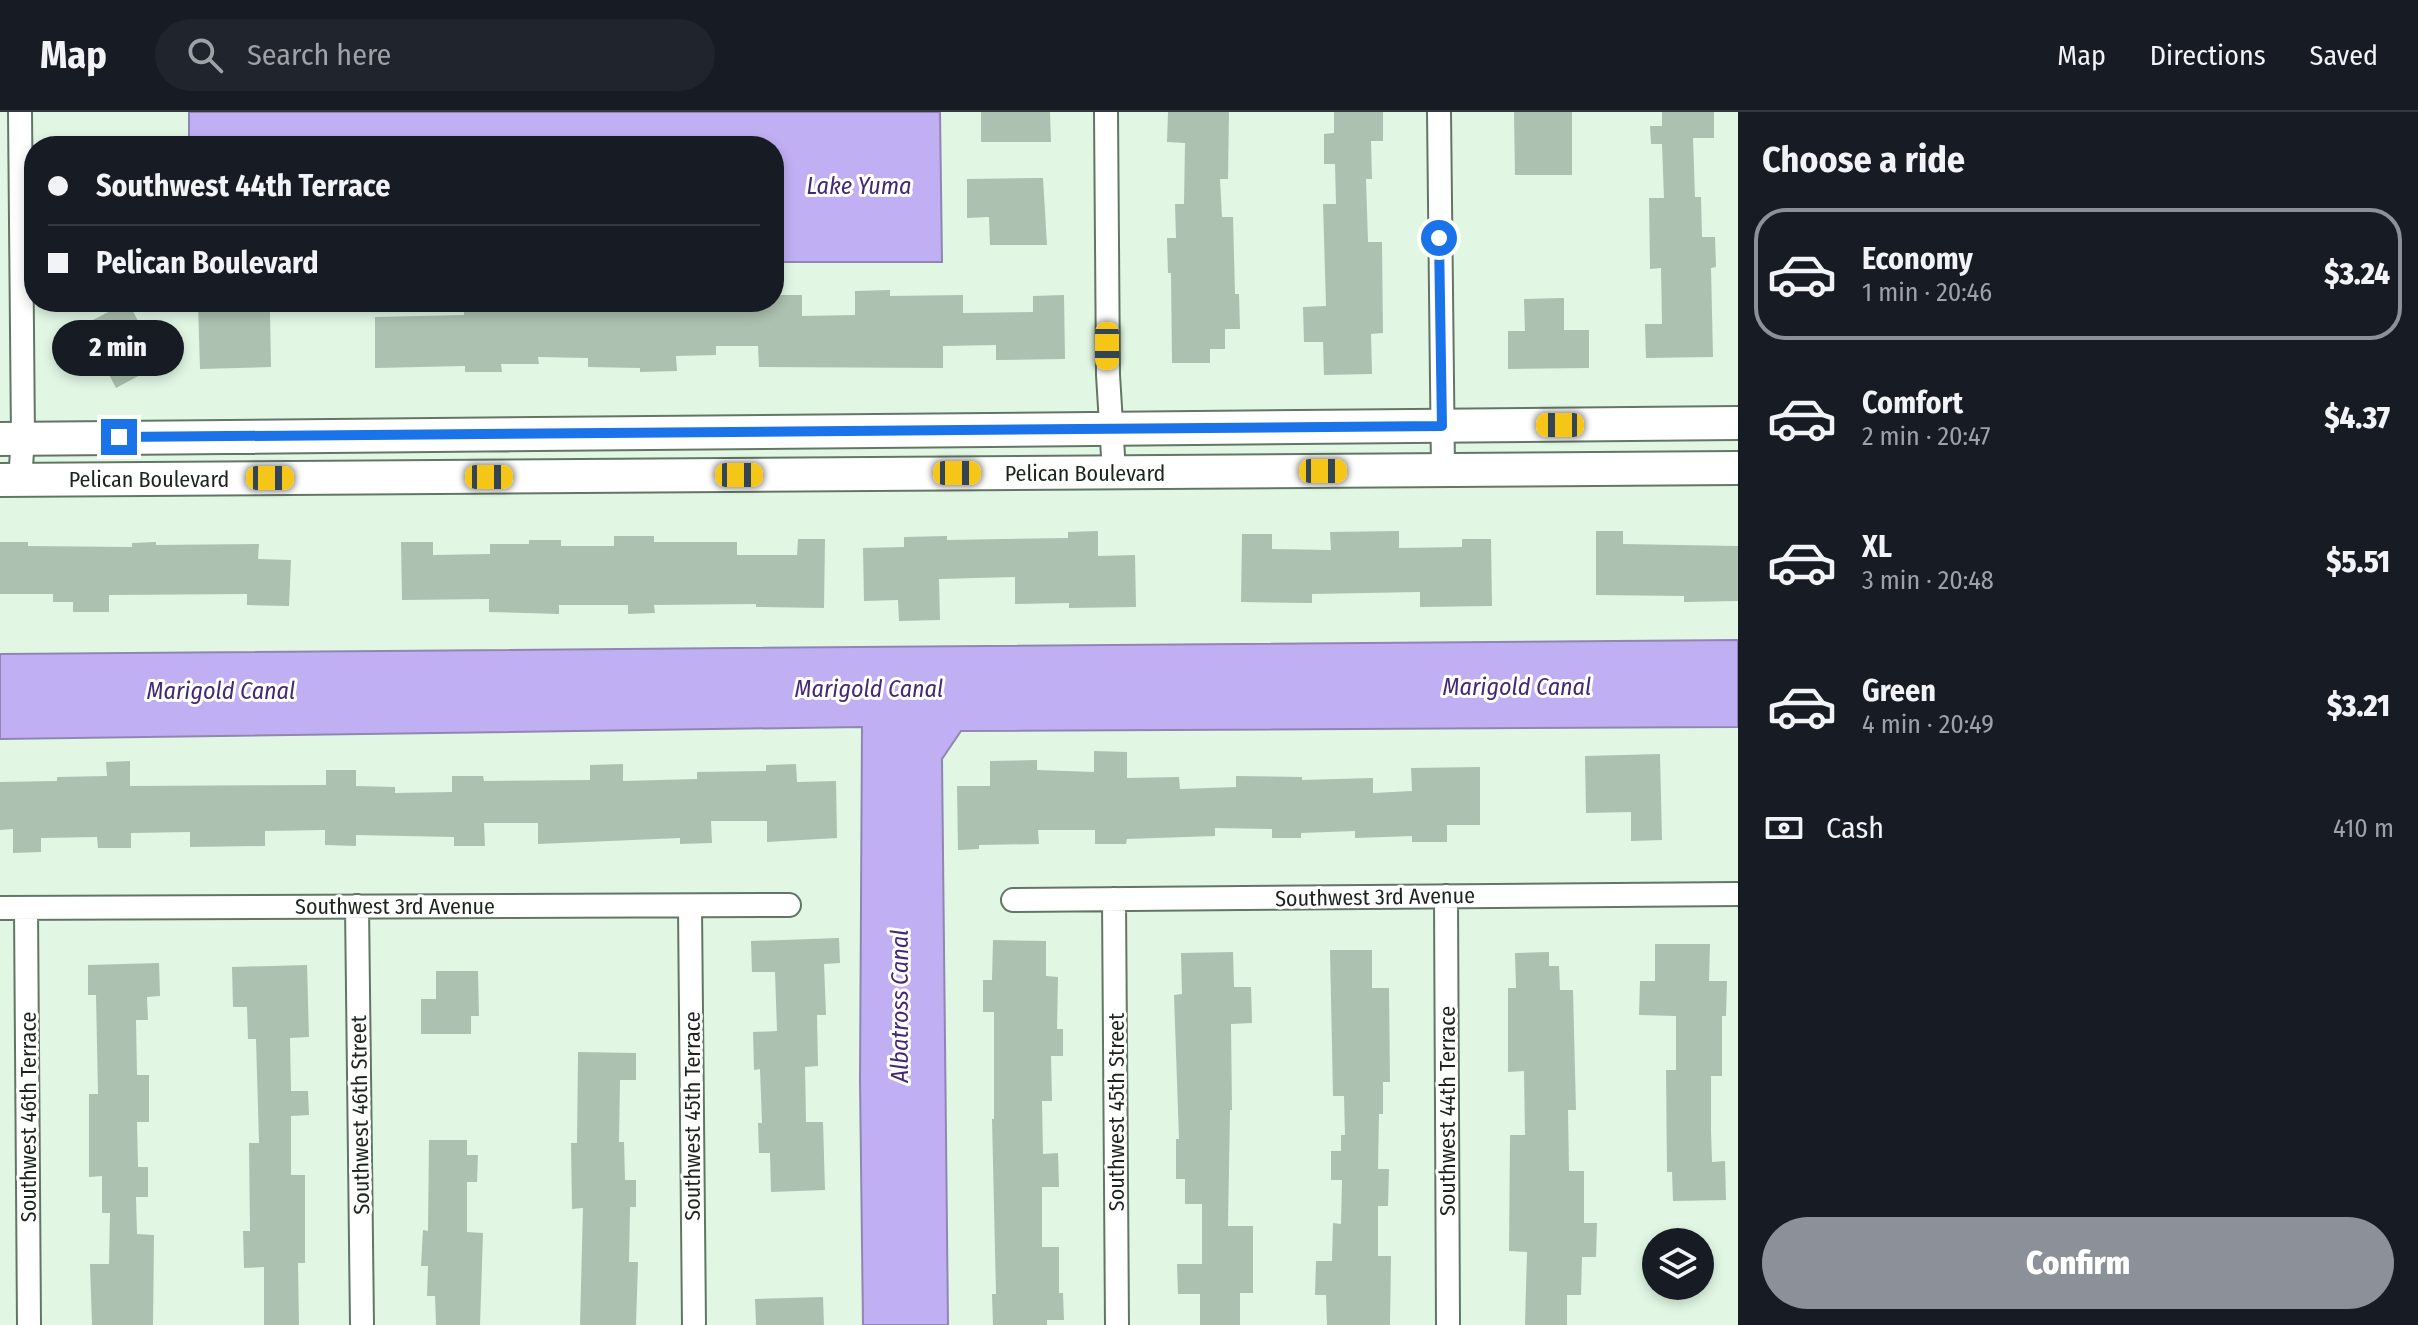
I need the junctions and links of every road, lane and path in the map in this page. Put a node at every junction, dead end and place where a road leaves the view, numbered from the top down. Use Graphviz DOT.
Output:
graph roads {
  1 [pos="20,112"];
  2 [pos="1106,112"];
  3 [pos="1439,112"];
  4 [pos="1738,423"];
  5 [pos="1442,426"];
  6 [pos="1110,428"];
  7 [pos="11,439"];
  8 [pos="1738,468"];
  9 [pos="1443,470"];
  10 [pos="1114,472"];
  11 [pos="10,480"];
  12 [pos="1738,894"];
  13 [pos="1446,896"];
  14 [pos="1114,899"];
  15 [pos="1013,900"];
  16 [pos="789,905"];
  17 [pos="357,906"];
  18 [pos="690,907"];
  19 [pos="0,908"];
  20 [pos="26,908"];
  21 [pos="29,1325"];
  22 [pos="362,1325"];
  23 [pos="694,1325"];
  24 [pos="1117,1325"];
  25 [pos="1448,1325"];
  1 -- 7 [label="street"];
  2 -- 6 [label="street"];
  3 -- 5 [label="street"];
  4 -- 5 [label="street, Pelican Boulevard"];
  5 -- 6 [label="street, Pelican Boulevard"];
  5 -- 9 [label="street"];
  6 -- 7 [label="street, Pelican Boulevard"];
  6 -- 10 [label="street"];
  7 -- 11 [label="street"];
  8 -- 9 [label="street, Pelican Boulevard"];
  9 -- 10 [label="street, Pelican Boulevard"];
  10 -- 11 [label="street, Pelican Boulevard"];
  12 -- 13 [label="street, Southwest 3rd Avenue"];
  13 -- 14 [label="street, Southwest 3rd Avenue"];
  13 -- 25 [label="street, Southwest 44th Terrace"];
  14 -- 15 [label="street, Southwest 3rd Avenue"];
  14 -- 24 [label="street, Southwest 45th Street"];
  16 -- 18 [label="street, Southwest 3rd Avenue"];
  17 -- 18 [label="street, Southwest 3rd Avenue"];
  17 -- 20 [label="street, Southwest 3rd Avenue"];
  17 -- 22 [label="street, Southwest 46th Street"];
  18 -- 23 [label="street, Southwest 45th Terrace"];
  19 -- 20 [label="street, Southwest 3rd Avenue"];
  20 -- 21 [label="street, Southwest 46th Terrace"];
}
